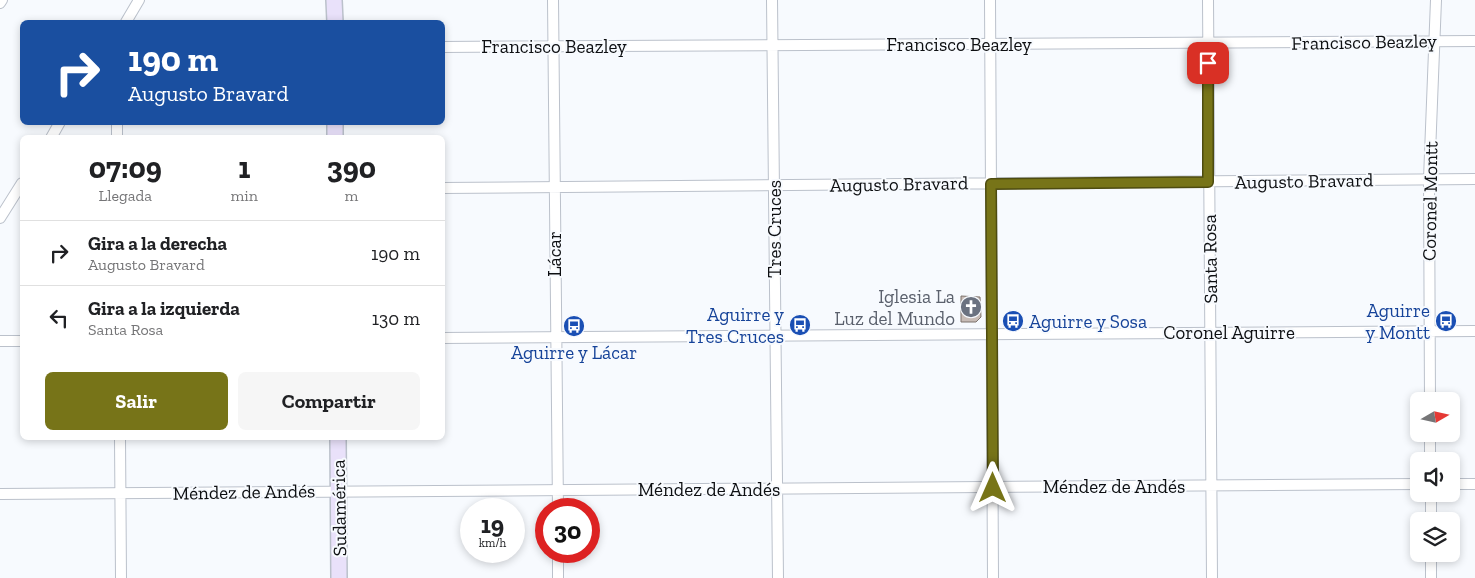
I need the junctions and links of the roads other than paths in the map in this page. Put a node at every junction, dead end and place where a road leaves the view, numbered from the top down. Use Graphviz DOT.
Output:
graph roads {
  1 [pos="2,0"];
  2 [pos="139,0"];
  3 [pos="334,0"];
  4 [pos="553,0"];
  5 [pos="772,0"];
  6 [pos="990,0"];
  7 [pos="1208,0"];
  8 [pos="1436,0"];
  9 [pos="0,4"];
  10 [pos="127,20"];
  11 [pos="335,20"];
  12 [pos="1435,41"];
  13 [pos="1475,41"];
  14 [pos="990,44"];
  15 [pos="1208,44"];
  16 [pos="554,46"];
  17 [pos="772,46"];
  18 [pos="445,47"];
  19 [pos="1429,179"];
  20 [pos="1475,179"];
  21 [pos="1208,182"];
  22 [pos="991,184"];
  23 [pos="774,186"];
  24 [pos="554,187"];
  25 [pos="20,188"];
  26 [pos="445,188"];
  27 [pos="1,213"];
  28 [pos="1475,331"];
  29 [pos="1211,332"];
  30 [pos="1428,332"];
  31 [pos="992,333"];
  32 [pos="775,335"];
  33 [pos="554,337"];
  34 [pos="445,338"];
  35 [pos="0,341"];
  36 [pos="20,341"];
  37 [pos="1430,392"];
  38 [pos="120,440"];
  39 [pos="338,440"];
  40 [pos="1410,484"];
  41 [pos="1460,484"];
  42 [pos="1475,484"];
  43 [pos="1212,486"];
  44 [pos="993,488"];
  45 [pos="776,489"];
  46 [pos="338,490"];
  47 [pos="558,490"];
  48 [pos="0,494"];
  49 [pos="120,494"];
  50 [pos="558,498"];
  51 [pos="1431,562"];
  52 [pos="558,563"];
  53 [pos="121,578"];
  54 [pos="340,578"];
  55 [pos="558,578"];
  56 [pos="778,578"];
  57 [pos="994,578"];
  58 [pos="1212,578"];
  59 [pos="1431,578"];
  1 -- 9 [label="street"];
  2 -- 10 [label="street"];
  3 -- 11 [label="street"];
  4 -- 16 [label="street, Lácar"];
  5 -- 17 [label="street, Tres Cruces"];
  6 -- 14 [label="street"];
  7 -- 15 [label="street, Santa Rosa"];
  8 -- 12 [label="street, Coronel Montt"];
  12 -- 13 [label="street, Francisco Beazley"];
  12 -- 15 [label="street, Francisco Beazley"];
  12 -- 19 [label="street, Coronel Montt"];
  14 -- 15 [label="street, Francisco Beazley"];
  14 -- 17 [label="street, Francisco Beazley"];
  14 -- 22 [label="street"];
  15 -- 21 [label="street, Santa Rosa"];
  16 -- 17 [label="street, Francisco Beazley"];
  16 -- 18 [label="street, Francisco Beazley"];
  16 -- 24 [label="street, Lácar"];
  17 -- 23 [label="street, Tres Cruces"];
  19 -- 20 [label="street, Augusto Bravard"];
  19 -- 21 [label="street, Augusto Bravard"];
  19 -- 30 [label="street, Coronel Montt"];
  21 -- 22 [label="street, Augusto Bravard"];
  21 -- 29 [label="street, Santa Rosa"];
  22 -- 23 [label="street, Augusto Bravard"];
  22 -- 31 [label="street"];
  23 -- 24 [label="street, Augusto Bravard"];
  23 -- 32 [label="street, Tres Cruces"];
  24 -- 26 [label="street, Augusto Bravard"];
  24 -- 33 [label="street, Lácar"];
  25 -- 27 [label="street"];
  28 -- 30 [label="street, Coronel Aguirre"];
  29 -- 30 [label="street, Coronel Aguirre"];
  29 -- 31 [label="street, Coronel Aguirre"];
  29 -- 43 [label="street, Santa Rosa"];
  30 -- 37 [label="street, Coronel Montt"];
  31 -- 32 [label="street, Coronel Aguirre"];
  31 -- 44 [label="street"];
  32 -- 33 [label="street, Coronel Aguirre"];
  32 -- 45 [label="street, Tres Cruces"];
  33 -- 34 [label="street, Coronel Aguirre"];
  33 -- 47 [label="street, Lácar"];
  35 -- 36 [label="street"];
  38 -- 49 [label="street"];
  39 -- 46 [label="street, Sudamérica"];
  40 -- 43 [label="street, Méndez de Andés"];
  41 -- 42 [label="street"];
  43 -- 44 [label="street, Méndez de Andés"];
  43 -- 58 [label="street, Santa Rosa"];
  44 -- 45 [label="street, Méndez de Andés"];
  44 -- 57 [label="street"];
  45 -- 47 [label="street, Méndez de Andés"];
  45 -- 56 [label="street, Tres Cruces"];
  46 -- 47 [label="street, Méndez de Andés"];
  46 -- 49 [label="street, Méndez de Andés"];
  46 -- 54 [label="street, Sudamérica"];
  47 -- 50 [label="street, Lácar"];
  48 -- 49 [label="street, Méndez de Andés"];
  49 -- 53 [label="street"];
  51 -- 59 [label="street"];
  52 -- 55 [label="street"];
}
